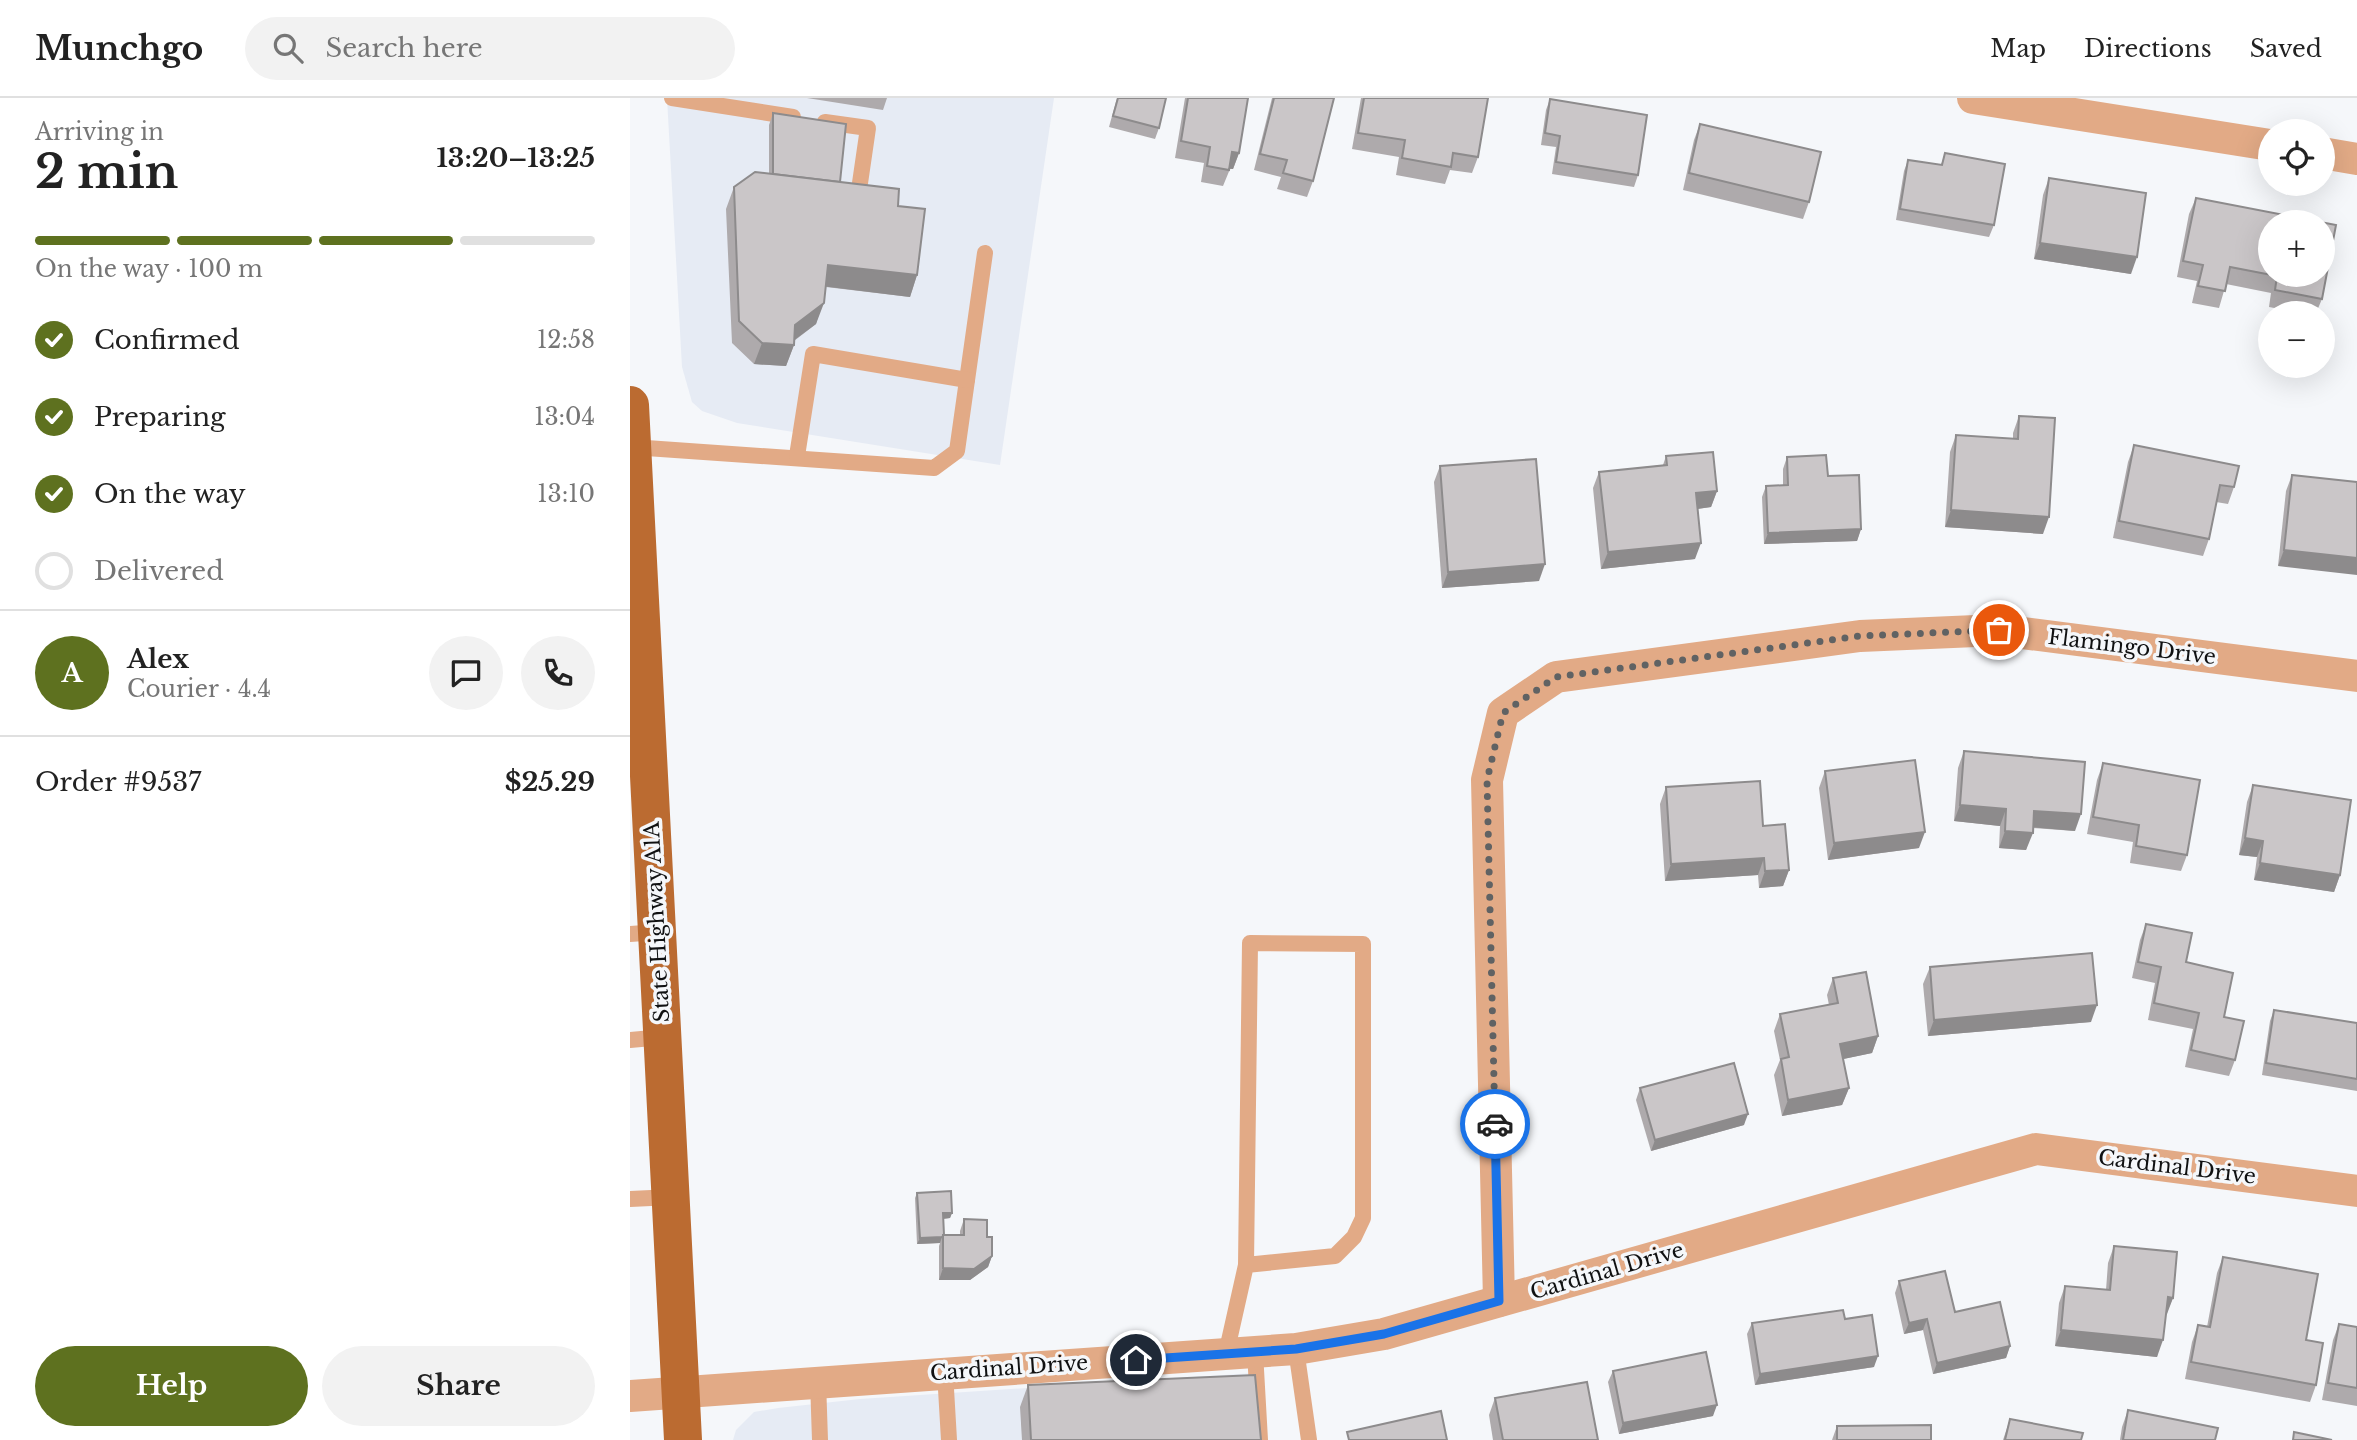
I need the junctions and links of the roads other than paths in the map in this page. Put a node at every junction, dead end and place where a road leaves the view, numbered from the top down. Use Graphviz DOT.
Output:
graph roads {
  1 [pos="672,98"];
  2 [pos="1973,98"];
  3 [pos="2258,143"];
  4 [pos="2335,155"];
  5 [pos="2357,159"];
  6 [pos="860,183"];
  7 [pos="985,253"];
  8 [pos="967,380"];
  9 [pos="630,405"];
  10 [pos="632,447"];
  11 [pos="797,456"];
  12 [pos="632,491"];
  13 [pos="2357,676"];
  14 [pos="641,820"];
  15 [pos="644,933"];
  16 [pos="646,1039"];
  17 [pos="2357,1191"];
  18 [pos="672,1197"];
  19 [pos="630,1199"];
  20 [pos="1246,1265"];
  21 [pos="1499,1301"];
  22 [pos="1296,1349"];
  23 [pos="1241,1353"];
  24 [pos="945,1372"];
  25 [pos="818,1381"];
  26 [pos="682,1394"];
  27 [pos="630,1396"];
  28 [pos="683,1440"];
  29 [pos="820,1440"];
  30 [pos="948,1440"];
  31 [pos="1260,1440"];
  32 [pos="1309,1440"];
  1 -- 6 [label="lane"];
  2 -- 3 [label="street"];
  4 -- 5 [label="street"];
  7 -- 8 [label="lane"];
  8 -- 11 [label="lane"];
  8 -- 11 [label="lane"];
  9 -- 10 [label="main road, State Highway A1A"];
  10 -- 11 [label="lane"];
  10 -- 12 [label="main road, State Highway A1A"];
  12 -- 14 [label="main road, State Highway A1A"];
  13 -- 21 [label="street, Flamingo Drive"];
  14 -- 15 [label="main road, State Highway A1A"];
  15 -- 16 [label="main road, State Highway A1A"];
  16 -- 18 [label="main road, State Highway A1A"];
  17 -- 21 [label="street, Cardinal Drive"];
  18 -- 19 [label="lane"];
  18 -- 26 [label="main road, State Highway A1A"];
  20 -- 20 [label="lane"];
  20 -- 23 [label="lane"];
  21 -- 22 [label="street, Cardinal Drive"];
  22 -- 23 [label="street, Cardinal Drive"];
  22 -- 32 [label="lane"];
  23 -- 24 [label="street, Cardinal Drive"];
  23 -- 31 [label="lane"];
  24 -- 25 [label="street, Cardinal Drive"];
  24 -- 30 [label="lane"];
  25 -- 26 [label="street, Cardinal Drive"];
  25 -- 29 [label="lane"];
  26 -- 27 [label="street, Cardinal Drive"];
  26 -- 28 [label="main road, State Highway A1A"];
}
